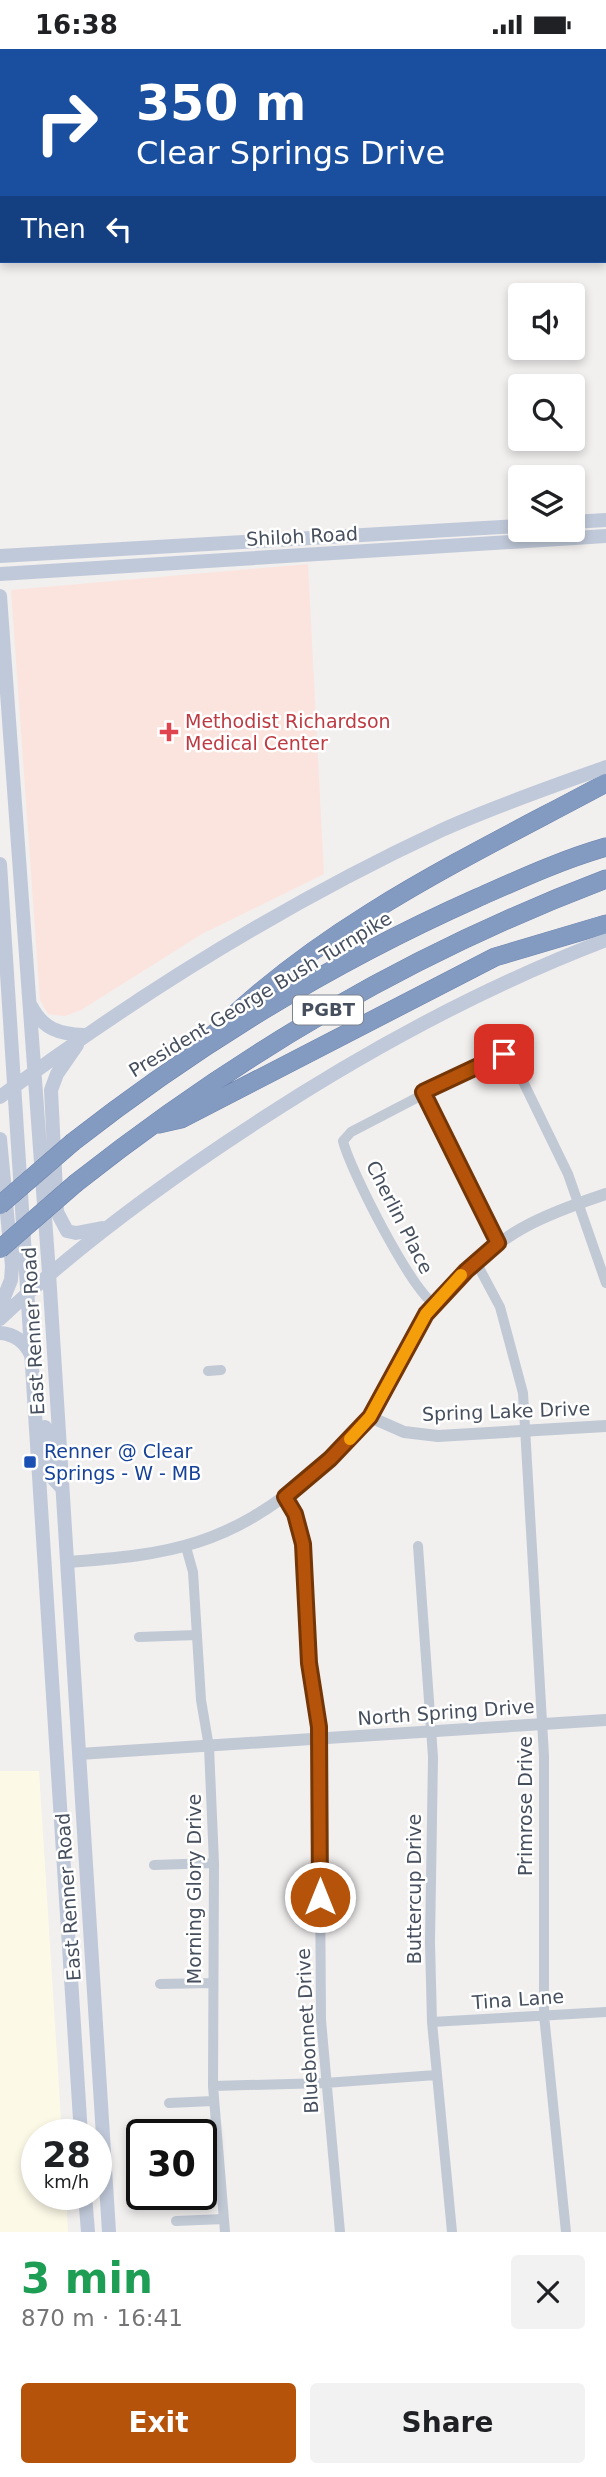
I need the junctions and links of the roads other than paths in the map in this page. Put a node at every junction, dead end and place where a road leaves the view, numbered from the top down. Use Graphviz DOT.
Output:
graph roads {
  1 [pos="606,520"];
  2 [pos="585,521"];
  3 [pos="508,527"];
  4 [pos="606,536"];
  5 [pos="333,537"];
  6 [pos="122,548"];
  7 [pos="329,553"];
  8 [pos="0,556"];
  9 [pos="123,565"];
  10 [pos="0,574"];
  11 [pos="0,596"];
  12 [pos="4,720"];
  13 [pos="0,763"];
  14 [pos="606,767"];
  15 [pos="13,781"];
  16 [pos="606,783"];
  17 [pos="606,845"];
  18 [pos="0,864"];
  19 [pos="606,880"];
  20 [pos="23,916"];
  21 [pos="2,917"];
  22 [pos="606,924"];
  23 [pos="606,940"];
  24 [pos="30,1004"];
  25 [pos="84,1035"];
  26 [pos="193,1055"];
  27 [pos="34,1070"];
  28 [pos="15,1087"];
  29 [pos="423,1092"];
  30 [pos="0,1097"];
  31 [pos="149,1127"];
  32 [pos="0,1139"];
  33 [pos="36,1172"];
  34 [pos="606,1194"];
  35 [pos="0,1196"];
  36 [pos="579,1203"];
  37 [pos="0,1205"];
  38 [pos="106,1227"];
  39 [pos="498,1243"];
  40 [pos="0,1249"];
  41 [pos="475,1262"];
  42 [pos="49,1273"];
  43 [pos="606,1283"];
  44 [pos="28,1293"];
  45 [pos="434,1304"];
  46 [pos="0,1307"];
  47 [pos="0,1319"];
  48 [pos="0,1333"];
  49 [pos="32,1356"];
  50 [pos="221,1370"];
  51 [pos="208,1371"];
  52 [pos="370,1417"];
  53 [pos="36,1424"];
  54 [pos="606,1426"];
  55 [pos="525,1431"];
  56 [pos="61,1487"];
  57 [pos="285,1497"];
  58 [pos="418,1546"];
  59 [pos="186,1547"];
  60 [pos="67,1562"];
  61 [pos="45,1564"];
  62 [pos="197,1635"];
  63 [pos="139,1637"];
  64 [pos="54,1703"];
  65 [pos="606,1720"];
  66 [pos="542,1725"];
  67 [pos="431,1733"];
  68 [pos="320,1740"];
  69 [pos="209,1747"];
  70 [pos="79,1753"];
  71 [pos="58,1772"];
  72 [pos="83,1848"];
  73 [pos="63,1850"];
  74 [pos="214,1863"];
  75 [pos="154,1865"];
  76 [pos="213,1983"];
  77 [pos="160,1984"];
  78 [pos="606,2012"];
  79 [pos="544,2015"];
  80 [pos="432,2022"];
  81 [pos="436,2075"];
  82 [pos="325,2083"];
  83 [pos="213,2086"];
  84 [pos="214,2101"];
  85 [pos="169,2103"];
  86 [pos="80,2119"];
  87 [pos="99,2119"];
  88 [pos="86,2210"];
  89 [pos="107,2210"];
  90 [pos="224,2219"];
  91 [pos="176,2221"];
  92 [pos="88,2232"];
  93 [pos="109,2232"];
  94 [pos="225,2232"];
  95 [pos="340,2232"];
  96 [pos="452,2232"];
  97 [pos="566,2232"];
  1 -- 2 [label="main road"];
  3 -- 5 [label="main road, Shiloh Road"];
  4 -- 7 [label="main road, Shiloh Road"];
  5 -- 6 [label="main road, Shiloh Road"];
  5 -- 7 [label="main road"];
  6 -- 8 [label="main road, Shiloh Road"];
  6 -- 9 [label="main road"];
  7 -- 9 [label="main road, Shiloh Road"];
  9 -- 10 [label="main road, Shiloh Road"];
  11 -- 12 [label="main road, East Renner Road"];
  12 -- 15 [label="main road, East Renner Road"];
  13 -- 15 [label="main road"];
  14 -- 25 [label="main road"];
  15 -- 20 [label="main road, East Renner Road"];
  16 -- 26 [label="highway"];
  17 -- 26 [label="highway, President George Bush Turnpike / PGBT"];
  18 -- 21 [label="main road, East Renner Road"];
  19 -- 31 [label="highway, PGBT"];
  20 -- 21 [label="street"];
  20 -- 24 [label="main road, East Renner Road"];
  21 -- 28 [label="main road, East Renner Road"];
  22 -- 31 [label="highway"];
  23 -- 38 [label="main road"];
  24 -- 25 [label="main road"];
  24 -- 27 [label="main road, East Renner Road"];
  25 -- 27 [label="main road"];
  25 -- 38 [label="main road"];
  26 -- 33 [label="highway, President George Bush Turnpike / PGBT, bridge"];
  27 -- 28 [label="main road"];
  27 -- 42 [label="main road, East Renner Road"];
  28 -- 30 [label="main road"];
  28 -- 44 [label="main road, East Renner Road"];
  29 -- 36 [label="street"];
  29 -- 39 [label="street"];
  29 -- 45 [label="street, Cherlin Place"];
  31 -- 40 [label="highway, PGBT, bridge"];
  32 -- 46 [label="main road"];
  33 -- 35 [label="highway, bridge"];
  33 -- 37 [label="highway, President George Bush Turnpike / PGBT, bridge"];
  34 -- 36 [label="street"];
  36 -- 39 [label="street"];
  36 -- 43 [label="street"];
  38 -- 42 [label="main road"];
  39 -- 41 [label="street"];
  41 -- 45 [label="street"];
  41 -- 55 [label="street, Primrose Drive"];
  42 -- 44 [label="main road"];
  42 -- 56 [label="main road, East Renner Road"];
  44 -- 47 [label="main road"];
  44 -- 49 [label="main road, East Renner Road"];
  45 -- 52 [label="street"];
  48 -- 49 [label="main road"];
  49 -- 53 [label="main road, East Renner Road"];
  50 -- 51 [label="street"];
  52 -- 55 [label="street, Spring Lake Drive"];
  52 -- 57 [label="street"];
  53 -- 56 [label="main road"];
  53 -- 61 [label="main road, East Renner Road"];
  54 -- 55 [label="street, Spring Lake Drive"];
  55 -- 66 [label="street, Primrose Drive"];
  56 -- 60 [label="main road, East Renner Road"];
  57 -- 59 [label="street"];
  57 -- 68 [label="street, Bluebonnet Drive"];
  58 -- 67 [label="street, Buttercup Drive"];
  59 -- 60 [label="street"];
  59 -- 62 [label="street, Morning Glory Drive"];
  60 -- 61 [label="main road"];
  60 -- 70 [label="main road, East Renner Road"];
  61 -- 64 [label="main road, East Renner Road"];
  62 -- 63 [label="street"];
  62 -- 69 [label="street, Morning Glory Drive"];
  64 -- 70 [label="main road"];
  64 -- 71 [label="main road, East Renner Road"];
  65 -- 66 [label="street, North Spring Drive"];
  66 -- 67 [label="street, North Spring Drive"];
  66 -- 79 [label="street, Primrose Drive"];
  67 -- 68 [label="street, North Spring Drive"];
  67 -- 80 [label="street, Buttercup Drive"];
  68 -- 69 [label="street, North Spring Drive"];
  68 -- 82 [label="street, Bluebonnet Drive"];
  69 -- 70 [label="street, North Spring Drive"];
  69 -- 74 [label="street, Morning Glory Drive"];
  70 -- 71 [label="main road"];
  70 -- 72 [label="main road, East Renner Road"];
  71 -- 73 [label="main road, East Renner Road"];
  72 -- 73 [label="main road"];
  72 -- 87 [label="main road, East Renner Road"];
  73 -- 86 [label="main road, East Renner Road"];
  74 -- 75 [label="street"];
  74 -- 76 [label="street, Morning Glory Drive"];
  76 -- 77 [label="street"];
  76 -- 83 [label="street, Morning Glory Drive"];
  78 -- 79 [label="street, Tina Lane"];
  79 -- 80 [label="street, Tina Lane"];
  79 -- 97 [label="street, Primrose Drive"];
  80 -- 81 [label="street, Buttercup Drive"];
  81 -- 82 [label="street"];
  81 -- 96 [label="street, Buttercup Drive"];
  82 -- 83 [label="street"];
  82 -- 95 [label="street, Bluebonnet Drive"];
  83 -- 84 [label="street, Morning Glory Drive"];
  84 -- 85 [label="street"];
  84 -- 90 [label="street, Morning Glory Drive"];
  88 -- 92 [label="main road"];
  89 -- 93 [label="main road, East Renner Road"];
  90 -- 91 [label="street"];
  90 -- 94 [label="street, Morning Glory Drive"];
}
